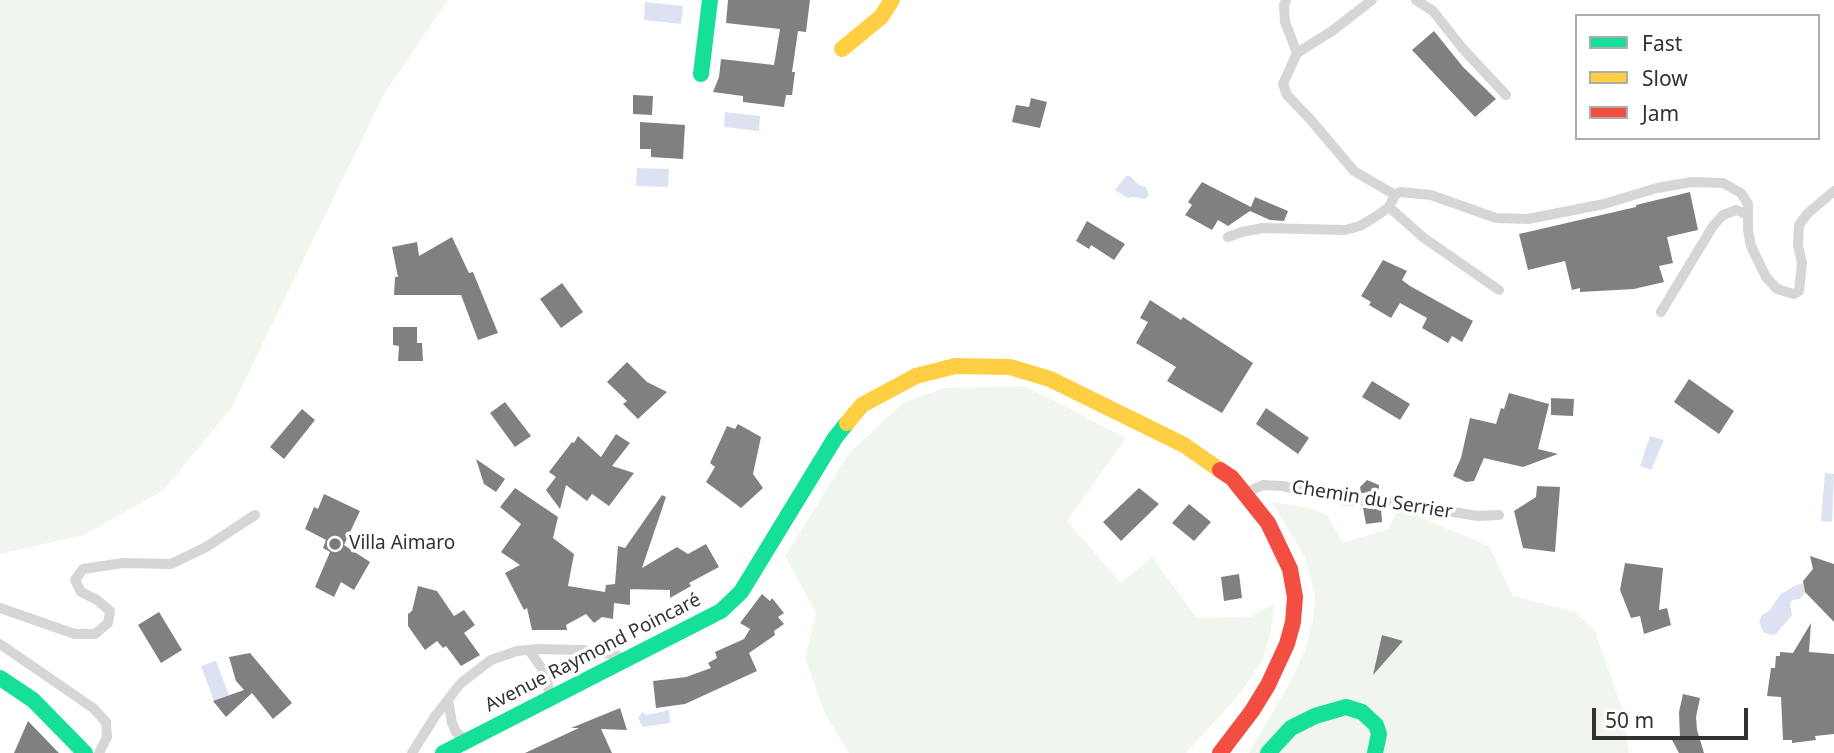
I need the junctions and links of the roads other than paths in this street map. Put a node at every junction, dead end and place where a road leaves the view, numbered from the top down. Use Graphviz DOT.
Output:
graph roads {
  1 [pos="710,0"];
  2 [pos="892,0"];
  3 [pos="1286,0"];
  4 [pos="1372,0"];
  5 [pos="1416,0"];
  6 [pos="842,49"];
  7 [pos="1297,53"];
  8 [pos="701,74"];
  9 [pos="1506,95"];
  10 [pos="1834,191"];
  11 [pos="1395,195"];
  12 [pos="1389,207"];
  13 [pos="1748,215"];
  14 [pos="1228,237"];
  15 [pos="1499,290"];
  16 [pos="1661,312"];
  17 [pos="1246,493"];
  18 [pos="255,515"];
  19 [pos="1499,515"];
  20 [pos="0,608"];
  21 [pos="0,645"];
  22 [pos="529,650"];
  23 [pos="624,662"];
  24 [pos="0,678"];
  25 [pos="549,699"];
  26 [pos="448,700"];
  27 [pos="466,741"];
  28 [pos="85,753"];
  29 [pos="99,753"];
  30 [pos="412,753"];
  31 [pos="443,753"];
  32 [pos="1220,753"];
  33 [pos="1268,753"];
  34 [pos="1375,753"];
  1 -- 8 [label="main road"];
  2 -- 6 [label="main road"];
  3 -- 7 [label="lane"];
  4 -- 7 [label="lane"];
  5 -- 9 [label="lane"];
  7 -- 11 [label="lane"];
  10 -- 13 [label="lane"];
  11 -- 12 [label="lane"];
  11 -- 13 [label="lane"];
  12 -- 14 [label="lane"];
  12 -- 15 [label="lane"];
  13 -- 16 [label="lane"];
  17 -- 19 [label="lane, Chemin du Serrier"];
  17 -- 23 [label="main road, Avenue Raymond Poincaré"];
  17 -- 32 [label="main road, Avenue Raymond Poincaré"];
  18 -- 20 [label="lane"];
  21 -- 29 [label="lane"];
  22 -- 23 [label="lane"];
  22 -- 25 [label="lane"];
  22 -- 26 [label="lane"];
  23 -- 25 [label="main road, Avenue Raymond Poincaré"];
  24 -- 28 [label="main road"];
  25 -- 27 [label="main road, Avenue Raymond Poincaré"];
  26 -- 27 [label="lane"];
  26 -- 30 [label="lane"];
  27 -- 31 [label="main road, Avenue Raymond Poincaré"];
  33 -- 34 [label="main road"];
}
